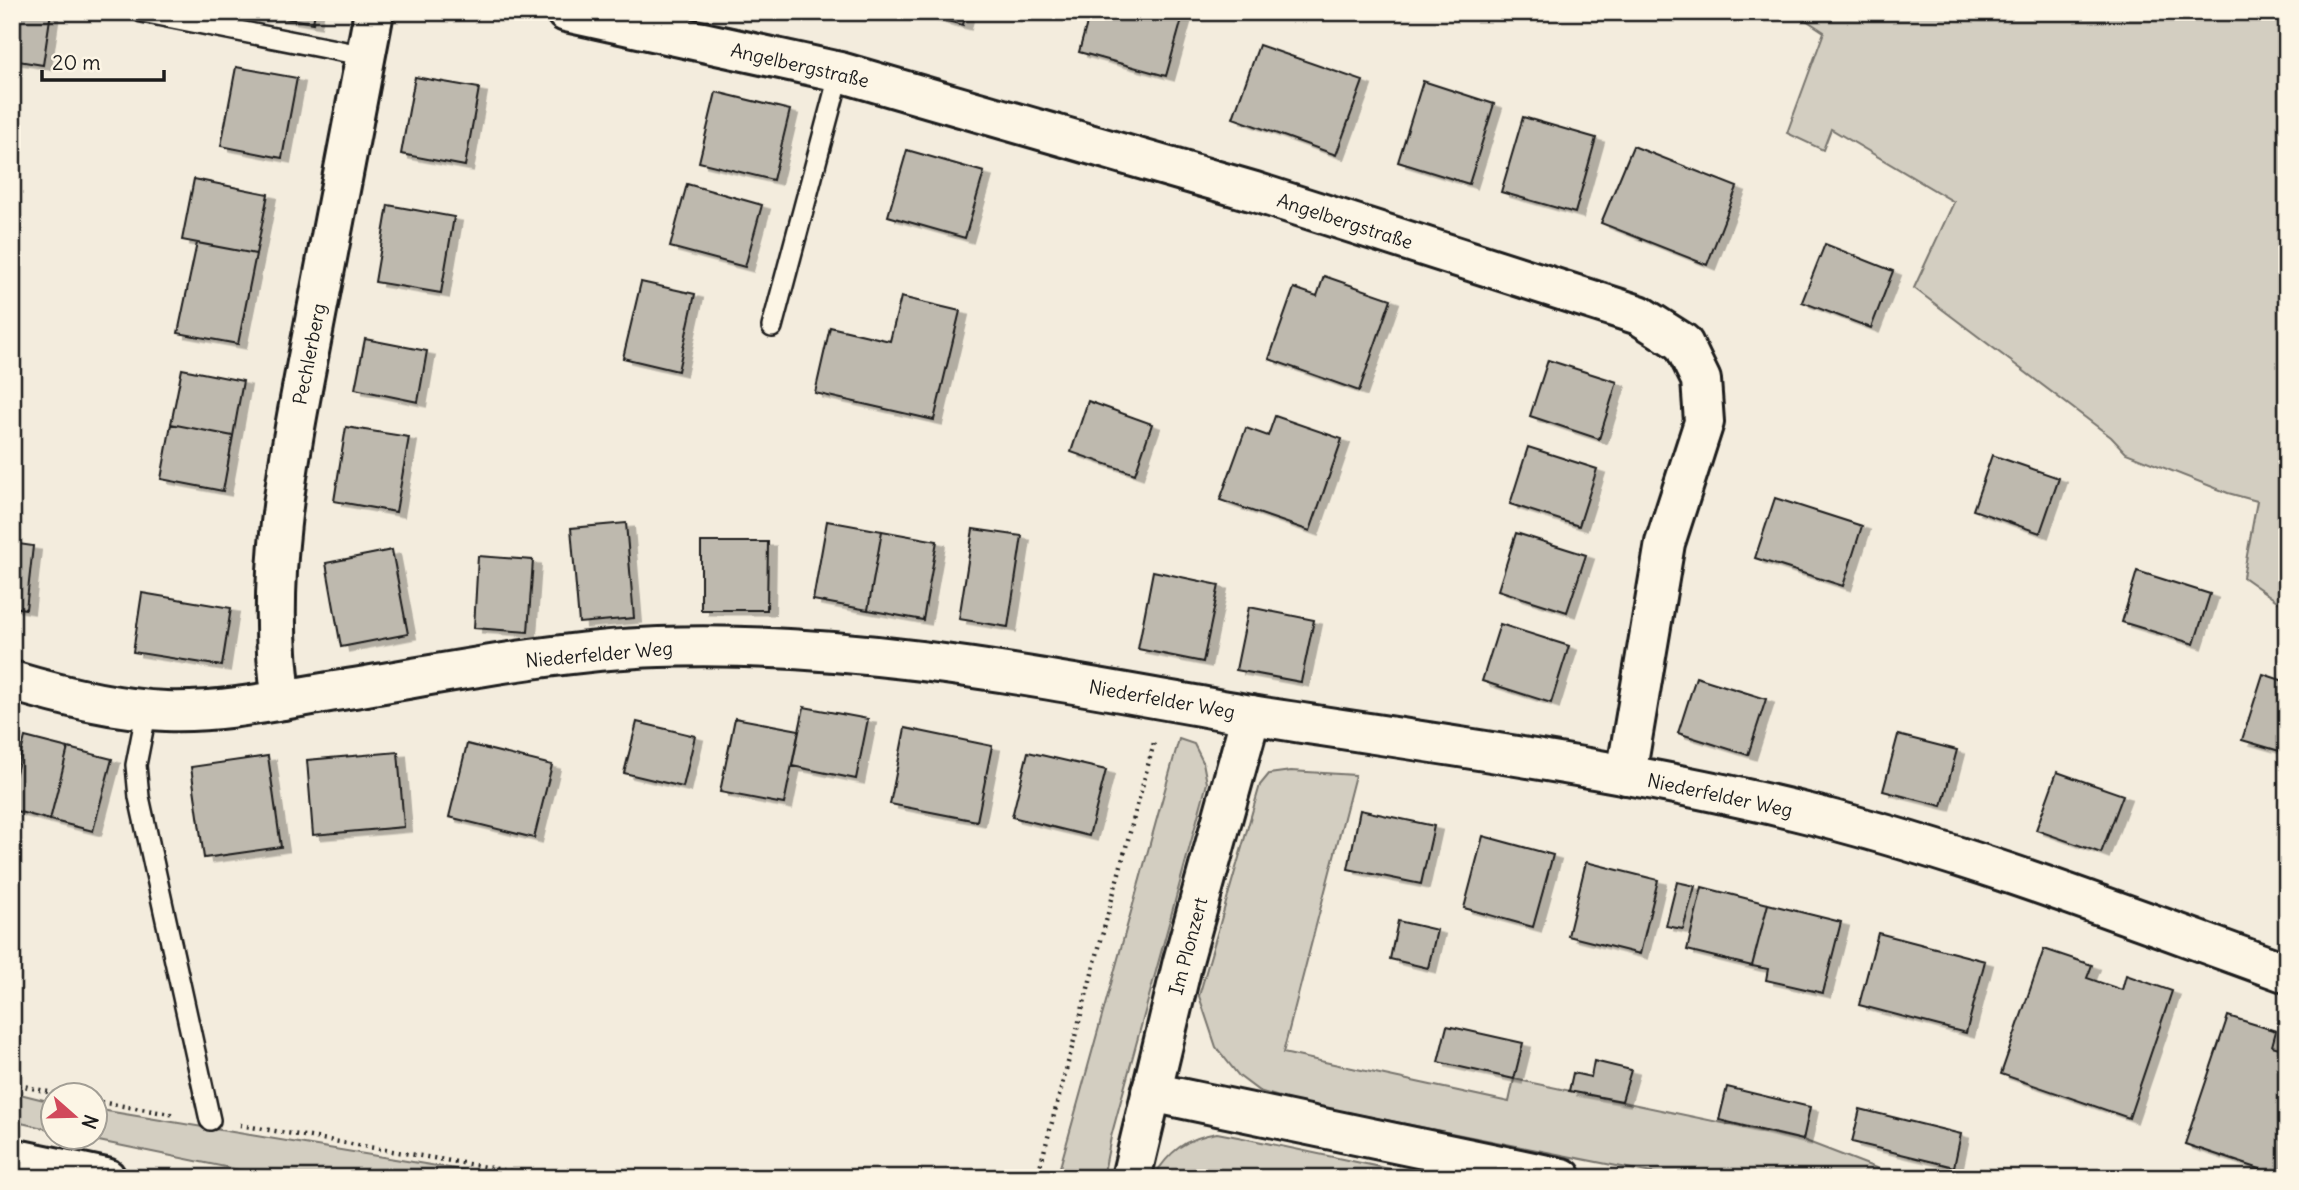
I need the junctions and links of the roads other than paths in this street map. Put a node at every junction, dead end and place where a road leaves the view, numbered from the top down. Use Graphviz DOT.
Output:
graph roads {
  1 [pos="142,12"];
  2 [pos="374,12"];
  3 [pos="566,12"];
  4 [pos="366,56"];
  5 [pos="840,72"];
  6 [pos="772,327"];
  7 [pos="12,681"];
  8 [pos="282,700"];
  9 [pos="147,709"];
  10 [pos="1251,715"];
  11 [pos="1626,775"];
  12 [pos="2287,972"];
  13 [pos="1151,1092"];
  14 [pos="210,1120"];
  15 [pos="12,1158"];
  16 [pos="106,1178"];
  17 [pos="1131,1178"];
  18 [pos="1562,1178"];
  1 -- 4 [label="lane"];
  2 -- 4 [label="main road, Pechlerberg"];
  3 -- 5 [label="main road, Angelbergstraße"];
  4 -- 8 [label="main road, Pechlerberg"];
  5 -- 6 [label="lane"];
  5 -- 11 [label="main road, Angelbergstraße"];
  7 -- 9 [label="main road, Niederfelder Weg"];
  8 -- 9 [label="main road, Niederfelder Weg"];
  8 -- 10 [label="main road, Niederfelder Weg"];
  9 -- 14 [label="lane"];
  10 -- 11 [label="main road, Niederfelder Weg"];
  10 -- 13 [label="main road, Im Plonzert"];
  11 -- 12 [label="main road, Niederfelder Weg"];
  13 -- 17 [label="main road, Im Plonzert"];
  13 -- 18 [label="main road"];
  15 -- 16 [label="main road"];
}
